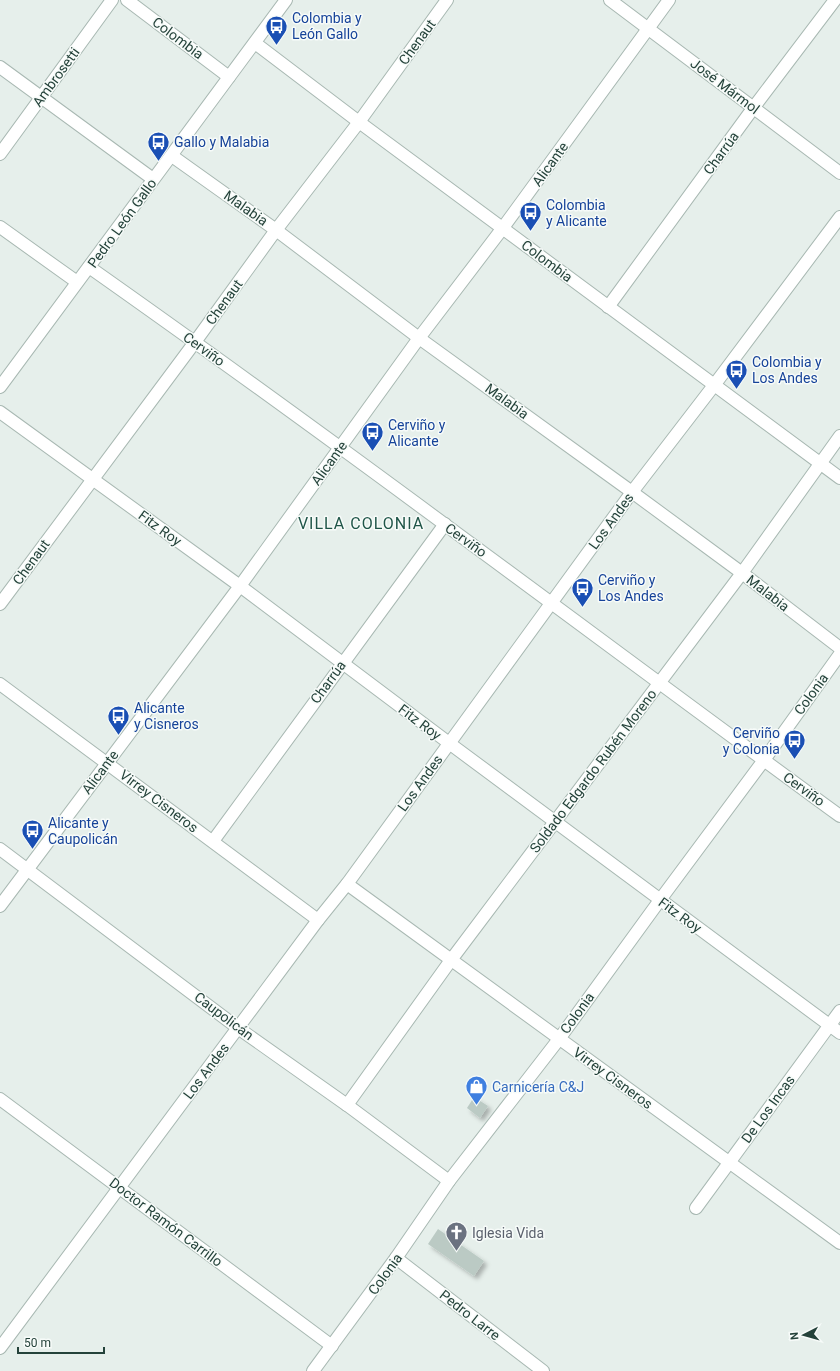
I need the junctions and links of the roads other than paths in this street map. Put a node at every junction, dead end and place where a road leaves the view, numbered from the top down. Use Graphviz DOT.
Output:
graph roads {
  1 [pos="112,0"];
  2 [pos="127,0"];
  3 [pos="286,0"];
  4 [pos="447,0"];
  5 [pos="610,0"];
  6 [pos="669,0"];
  7 [pos="835,0"];
  8 [pos="648,28"];
  9 [pos="255,43"];
  10 [pos="0,67"];
  11 [pos="229,76"];
  12 [pos="42,97"];
  13 [pos="754,107"];
  14 [pos="359,122"];
  15 [pos="0,154"];
  16 [pos="172,156"];
  17 [pos="840,173"];
  18 [pos="153,179"];
  19 [pos="840,217"];
  20 [pos="0,227"];
  21 [pos="502,229"];
  22 [pos="276,230"];
  23 [pos="89,267"];
  24 [pos="77,282"];
  25 [pos="608,307"];
  26 [pos="419,338"];
  27 [pos="195,342"];
  28 [pos="715,384"];
  29 [pos="0,387"];
  30 [pos="0,412"];
  31 [pos="840,436"];
  32 [pos="340,448"];
  33 [pos="820,463"];
  34 [pos="840,478"];
  35 [pos="92,479"];
  36 [pos="632,492"];
  37 [pos="445,524"];
  38 [pos="742,573"];
  39 [pos="240,586"];
  40 [pos="552,603"];
  41 [pos="0,604"];
  42 [pos="840,648"];
  43 [pos="840,654"];
  44 [pos="342,663"];
  45 [pos="658,683"];
  46 [pos="0,684"];
  47 [pos="449,743"];
  48 [pos="764,760"];
  49 [pos="107,762"];
  50 [pos="840,816"];
  51 [pos="556,822"];
  52 [pos="213,841"];
  53 [pos="0,849"];
  54 [pos="27,869"];
  55 [pos="347,884"];
  56 [pos="660,900"];
  57 [pos="0,906"];
  58 [pos="318,920"];
  59 [pos="452,960"];
  60 [pos="840,1011"];
  61 [pos="830,1025"];
  62 [pos="238,1028"];
  63 [pos="840,1032"];
  64 [pos="559,1039"];
  65 [pos="0,1099"];
  66 [pos="347,1105"];
  67 [pos="729,1162"];
  68 [pos="449,1181"];
  69 [pos="119,1187"];
  70 [pos="696,1208"];
  71 [pos="840,1243"];
  72 [pos="396,1258"];
  73 [pos="332,1346"];
  74 [pos="0,1348"];
  75 [pos="313,1371"];
  76 [pos="543,1371"];
  1 -- 12 [label="street, Ambrosetti"];
  2 -- 11 [label="street, Colombia"];
  3 -- 9 [label="street, Pedro León Gallo"];
  4 -- 14 [label="street, Chenaut"];
  5 -- 8 [label="street, José Mármol"];
  6 -- 8 [label="street, Alicante"];
  7 -- 13 [label="street, Charrúa"];
  8 -- 13 [label="street, José Mármol"];
  8 -- 21 [label="street, Alicante"];
  9 -- 11 [label="street, Pedro León Gallo"];
  9 -- 14 [label="street, Colombia"];
  10 -- 12 [label="street"];
  11 -- 16 [label="street, Pedro León Gallo"];
  12 -- 15 [label="street, Ambrosetti"];
  12 -- 18 [label="street"];
  13 -- 17 [label="street, José Mármol"];
  13 -- 25 [label="street, Charrúa"];
  14 -- 21 [label="street, Colombia"];
  14 -- 22 [label="street, Chenaut"];
  16 -- 18 [label="street, Pedro León Gallo"];
  16 -- 22 [label="street, Malabia"];
  18 -- 23 [label="street, Pedro León Gallo"];
  19 -- 28 [label="street, Los Andes"];
  20 -- 24 [label="street"];
  21 -- 25 [label="street, Colombia"];
  21 -- 26 [label="street, Alicante"];
  22 -- 26 [label="street, Malabia"];
  22 -- 27 [label="street, Chenaut"];
  23 -- 24 [label="street, Pedro León Gallo"];
  23 -- 27 [label="street, Cerviño"];
  24 -- 29 [label="street, Pedro León Gallo"];
  25 -- 28 [label="street, Colombia"];
  26 -- 32 [label="street, Alicante"];
  26 -- 36 [label="street, Malabia"];
  27 -- 32 [label="street, Cerviño"];
  27 -- 35 [label="street, Chenaut"];
  28 -- 33 [label="street, Colombia"];
  28 -- 36 [label="street, Los Andes"];
  30 -- 35 [label="street, Fitz Roy"];
  31 -- 33 [label="street, Soldado Edgardo Rubén Moreno"];
  32 -- 37 [label="street, Cerviño"];
  32 -- 39 [label="street, Alicante"];
  33 -- 34 [label="street, Colombia"];
  33 -- 38 [label="street, Soldado Edgardo Rubén Moreno"];
  35 -- 39 [label="street, Fitz Roy"];
  35 -- 41 [label="street, Chenaut"];
  36 -- 38 [label="street, Malabia"];
  36 -- 40 [label="street, Los Andes"];
  37 -- 40 [label="street, Cerviño"];
  37 -- 44 [label="street, Charrúa"];
  38 -- 42 [label="street, Malabia"];
  38 -- 45 [label="street, Soldado Edgardo Rubén Moreno"];
  39 -- 44 [label="street, Fitz Roy"];
  39 -- 49 [label="street, Alicante"];
  40 -- 45 [label="street, Cerviño"];
  40 -- 47 [label="street, Los Andes"];
  43 -- 48 [label="street, Colonia"];
  44 -- 47 [label="street, Fitz Roy"];
  44 -- 52 [label="street, Charrúa"];
  45 -- 48 [label="street, Cerviño"];
  45 -- 51 [label="street, Soldado Edgardo Rubén Moreno"];
  46 -- 49 [label="street, Virrey Cisneros"];
  47 -- 51 [label="street, Fitz Roy"];
  47 -- 55 [label="street, Los Andes"];
  48 -- 50 [label="street, Cerviño"];
  48 -- 56 [label="street, Colonia"];
  49 -- 52 [label="street, Virrey Cisneros"];
  49 -- 54 [label="street, Alicante"];
  51 -- 56 [label="street, Fitz Roy"];
  51 -- 59 [label="street, Soldado Edgardo Rubén Moreno"];
  52 -- 58 [label="street, Virrey Cisneros"];
  53 -- 54 [label="street, Caupolicán"];
  54 -- 57 [label="street, Alicante"];
  54 -- 62 [label="street, Caupolicán"];
  55 -- 58 [label="street, Los Andes"];
  55 -- 59 [label="street, Virrey Cisneros"];
  56 -- 61 [label="street, Fitz Roy"];
  56 -- 64 [label="street, Colonia"];
  58 -- 62 [label="street, Los Andes"];
  59 -- 64 [label="street, Virrey Cisneros"];
  59 -- 66 [label="street, Soldado Edgardo Rubén Moreno"];
  60 -- 61 [label="street, De Los Incas"];
  61 -- 63 [label="street, Fitz Roy"];
  61 -- 67 [label="street, De Los Incas"];
  62 -- 66 [label="street, Caupolicán"];
  62 -- 69 [label="street, Los Andes"];
  64 -- 67 [label="street, Virrey Cisneros"];
  64 -- 68 [label="street, Colonia"];
  65 -- 69 [label="street, Doctor Ramón Carrillo"];
  66 -- 68 [label="street, Caupolicán"];
  67 -- 70 [label="street, De Los Incas"];
  67 -- 71 [label="street, Virrey Cisneros"];
  68 -- 72 [label="street, Colonia"];
  69 -- 73 [label="street, Doctor Ramón Carrillo"];
  69 -- 74 [label="street, Los Andes"];
  72 -- 73 [label="street, Colonia"];
  72 -- 76 [label="street, Pedro Larre"];
  73 -- 75 [label="street, Colonia"];
}
